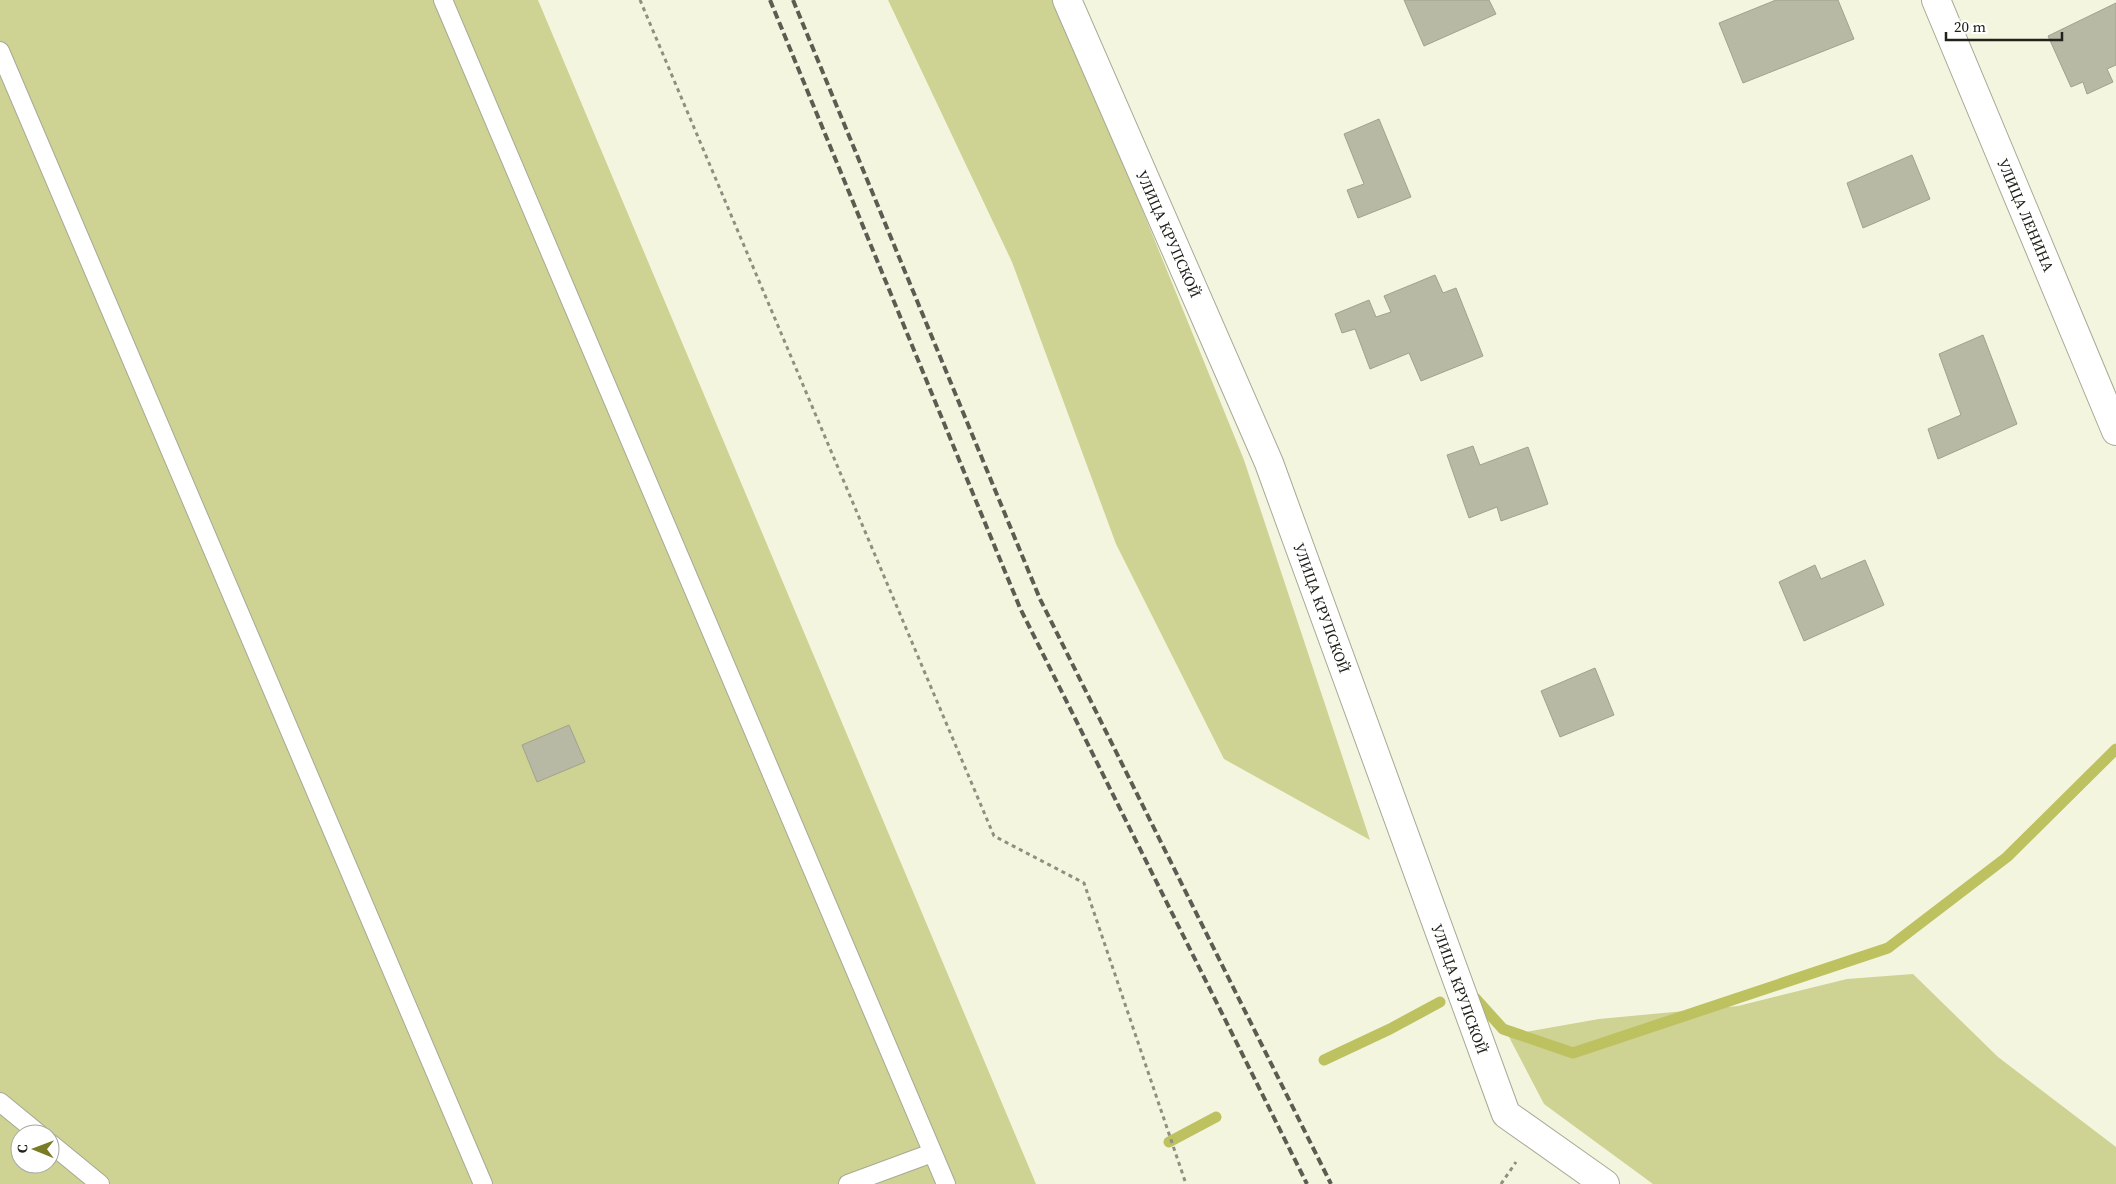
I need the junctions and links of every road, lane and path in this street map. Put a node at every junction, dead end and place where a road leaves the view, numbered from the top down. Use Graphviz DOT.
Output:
graph roads {
  1 [pos="443,0"];
  2 [pos="640,0"];
  3 [pos="1067,0"];
  4 [pos="1936,0"];
  5 [pos="0,51"];
  6 [pos="2116,431"];
  7 [pos="0,1102"];
  8 [pos="27,1124"];
  9 [pos="60,1151"];
  10 [pos="932,1153"];
  11 [pos="100,1184"];
  12 [pos="483,1184"];
  13 [pos="848,1184"];
  14 [pos="946,1184"];
  15 [pos="1186,1184"];
  16 [pos="1605,1184"];
  1 -- 10 [label="lane"];
  2 -- 15 [label="path"];
  3 -- 16 [label="street, УЛИЦА КРУПСКОЙ"];
  4 -- 6 [label="street, УЛИЦА ЛЕНИНА"];
  5 -- 12 [label="lane"];
  7 -- 8 [label="lane"];
  9 -- 11 [label="lane"];
  10 -- 13 [label="lane"];
  10 -- 14 [label="lane"];
}
